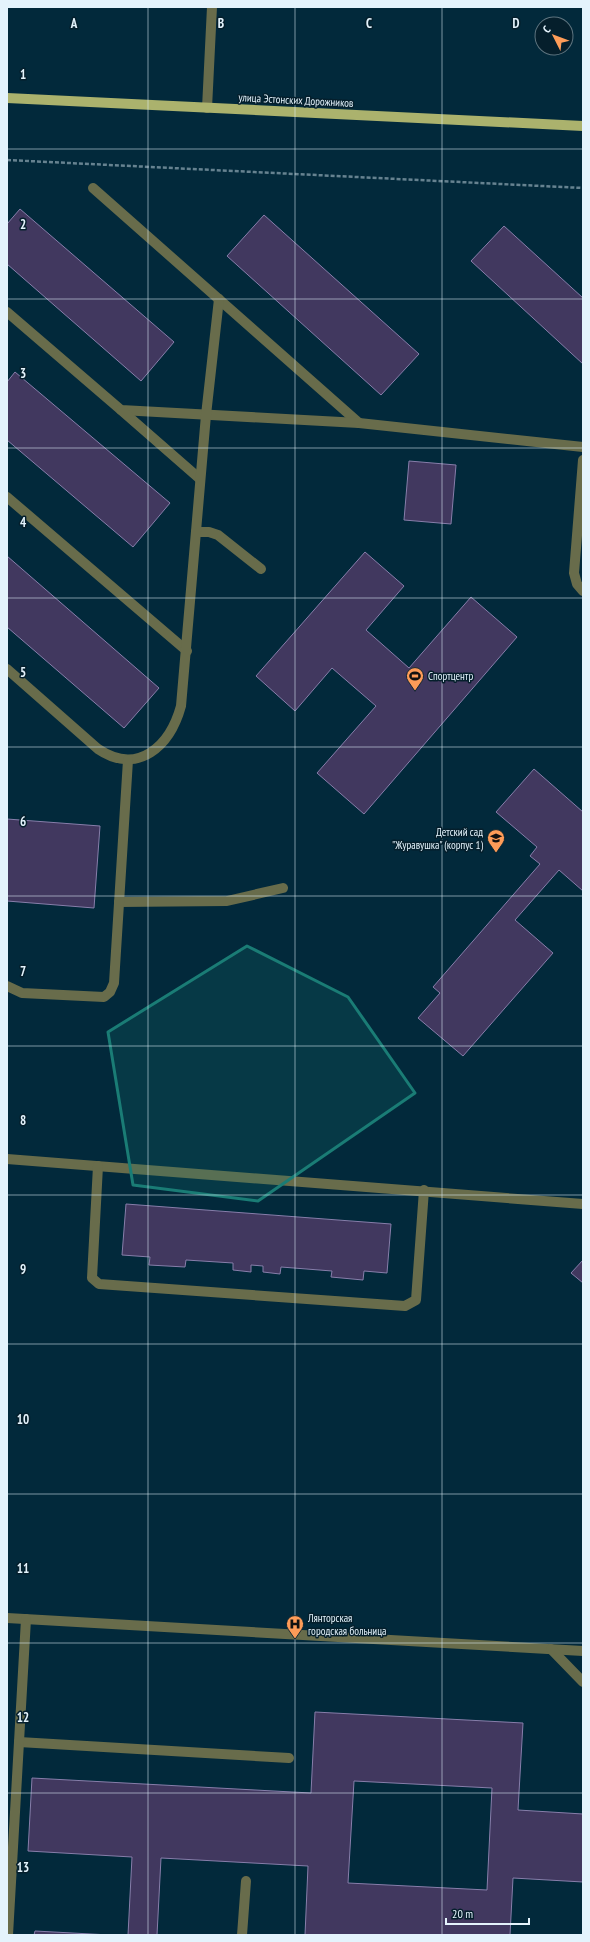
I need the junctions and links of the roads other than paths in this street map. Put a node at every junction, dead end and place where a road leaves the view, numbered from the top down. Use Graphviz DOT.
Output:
graph roads {
  1 [pos="212,7"];
  2 [pos="7,98"];
  3 [pos="207,108"];
  4 [pos="583,126"];
  5 [pos="93,188"];
  6 [pos="219,299"];
  7 [pos="7,312"];
  8 [pos="121,410"];
  9 [pos="206,415"];
  10 [pos="359,423"];
  11 [pos="583,447"];
  12 [pos="583,460"];
  13 [pos="200,479"];
  14 [pos="7,497"];
  15 [pos="196,532"];
  16 [pos="261,569"];
  17 [pos="583,591"];
  18 [pos="187,651"];
  19 [pos="7,669"];
  20 [pos="128,760"];
  21 [pos="283,888"];
  22 [pos="119,902"];
  23 [pos="7,986"];
  24 [pos="7,1159"];
  25 [pos="98,1166"];
  26 [pos="424,1190"];
  27 [pos="583,1204"];
  28 [pos="7,1618"];
  29 [pos="26,1619"];
  30 [pos="551,1649"];
  31 [pos="583,1651"];
  32 [pos="583,1682"];
  33 [pos="20,1742"];
  34 [pos="289,1758"];
  35 [pos="246,1881"];
  36 [pos="8,1935"];
  37 [pos="242,1935"];
  1 -- 3 [label="lane"];
  2 -- 3 [label="main road, улица Эстонских Дорожников"];
  3 -- 4 [label="main road, улица Эстонских Дорожников"];
  5 -- 6 [label="lane"];
  6 -- 9 [label="lane"];
  6 -- 10 [label="lane"];
  7 -- 8 [label="lane"];
  8 -- 9 [label="lane"];
  8 -- 13 [label="lane"];
  9 -- 10 [label="lane"];
  9 -- 13 [label="lane"];
  10 -- 11 [label="lane"];
  12 -- 17 [label="lane"];
  13 -- 15 [label="lane"];
  14 -- 18 [label="lane"];
  15 -- 16 [label="lane"];
  15 -- 18 [label="lane"];
  18 -- 20 [label="lane"];
  19 -- 20 [label="lane"];
  20 -- 22 [label="lane"];
  21 -- 22 [label="lane"];
  22 -- 23 [label="lane"];
  24 -- 25 [label="lane"];
  25 -- 26 [label="lane"];
  25 -- 26 [label="lane"];
  26 -- 27 [label="lane"];
  28 -- 29 [label="lane"];
  29 -- 30 [label="lane"];
  29 -- 33 [label="lane"];
  30 -- 31 [label="lane"];
  30 -- 32 [label="lane"];
  33 -- 34 [label="lane"];
  33 -- 36 [label="lane"];
  35 -- 37 [label="lane"];
}
